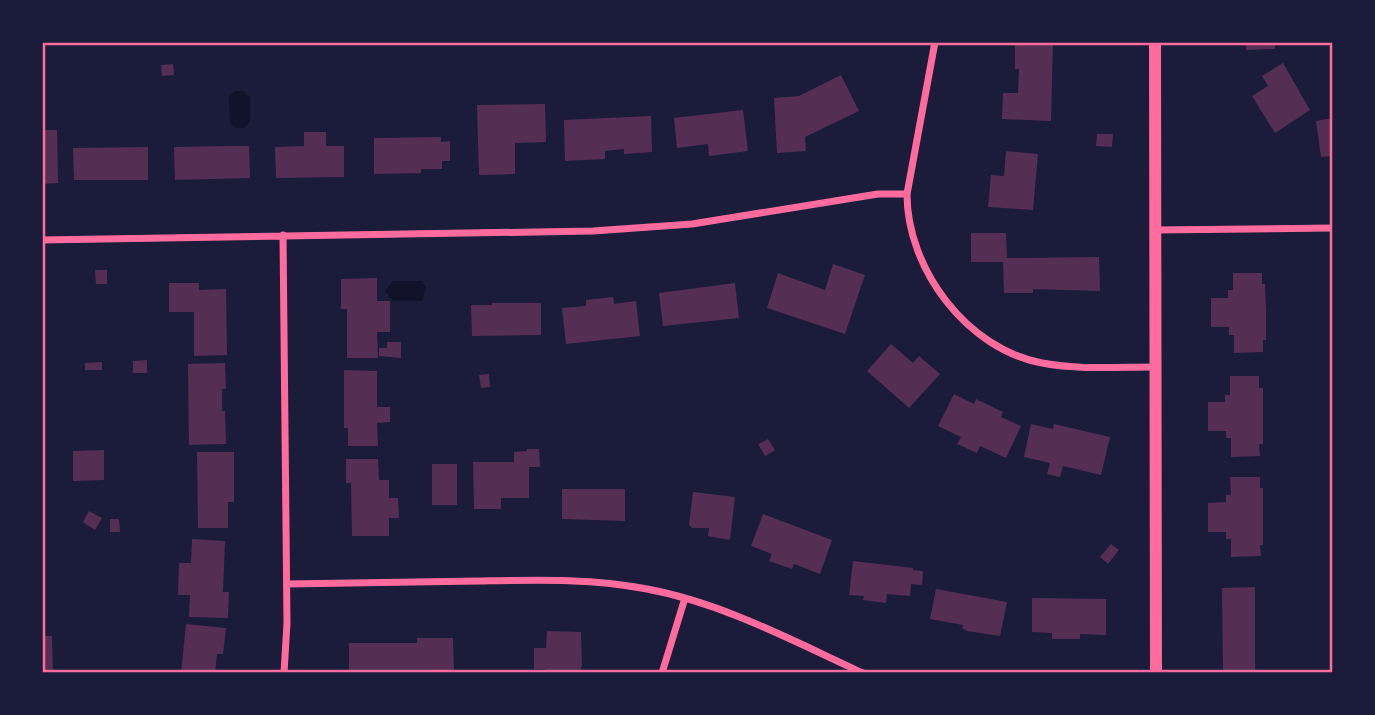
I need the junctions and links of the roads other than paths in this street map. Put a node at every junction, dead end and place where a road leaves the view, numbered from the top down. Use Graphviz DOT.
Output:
graph roads {
  1 [pos="935,42"];
  2 [pos="1155,42"];
  3 [pos="907,194"];
  4 [pos="1333,228"];
  5 [pos="1156,230"];
  6 [pos="283,235"];
  7 [pos="42,240"];
  8 [pos="1155,367"];
  9 [pos="287,584"];
  10 [pos="685,598"];
  11 [pos="284,673"];
  12 [pos="662,673"];
  13 [pos="863,673"];
  14 [pos="1156,673"];
  1 -- 3 [label="street"];
  2 -- 5 [label="street"];
  3 -- 6 [label="street"];
  3 -- 8 [label="street"];
  4 -- 5 [label="street"];
  5 -- 8 [label="street"];
  6 -- 7 [label="street"];
  6 -- 9 [label="street"];
  8 -- 14 [label="street"];
  9 -- 10 [label="street"];
  9 -- 11 [label="street"];
  10 -- 12 [label="street"];
  10 -- 13 [label="street"];
}
